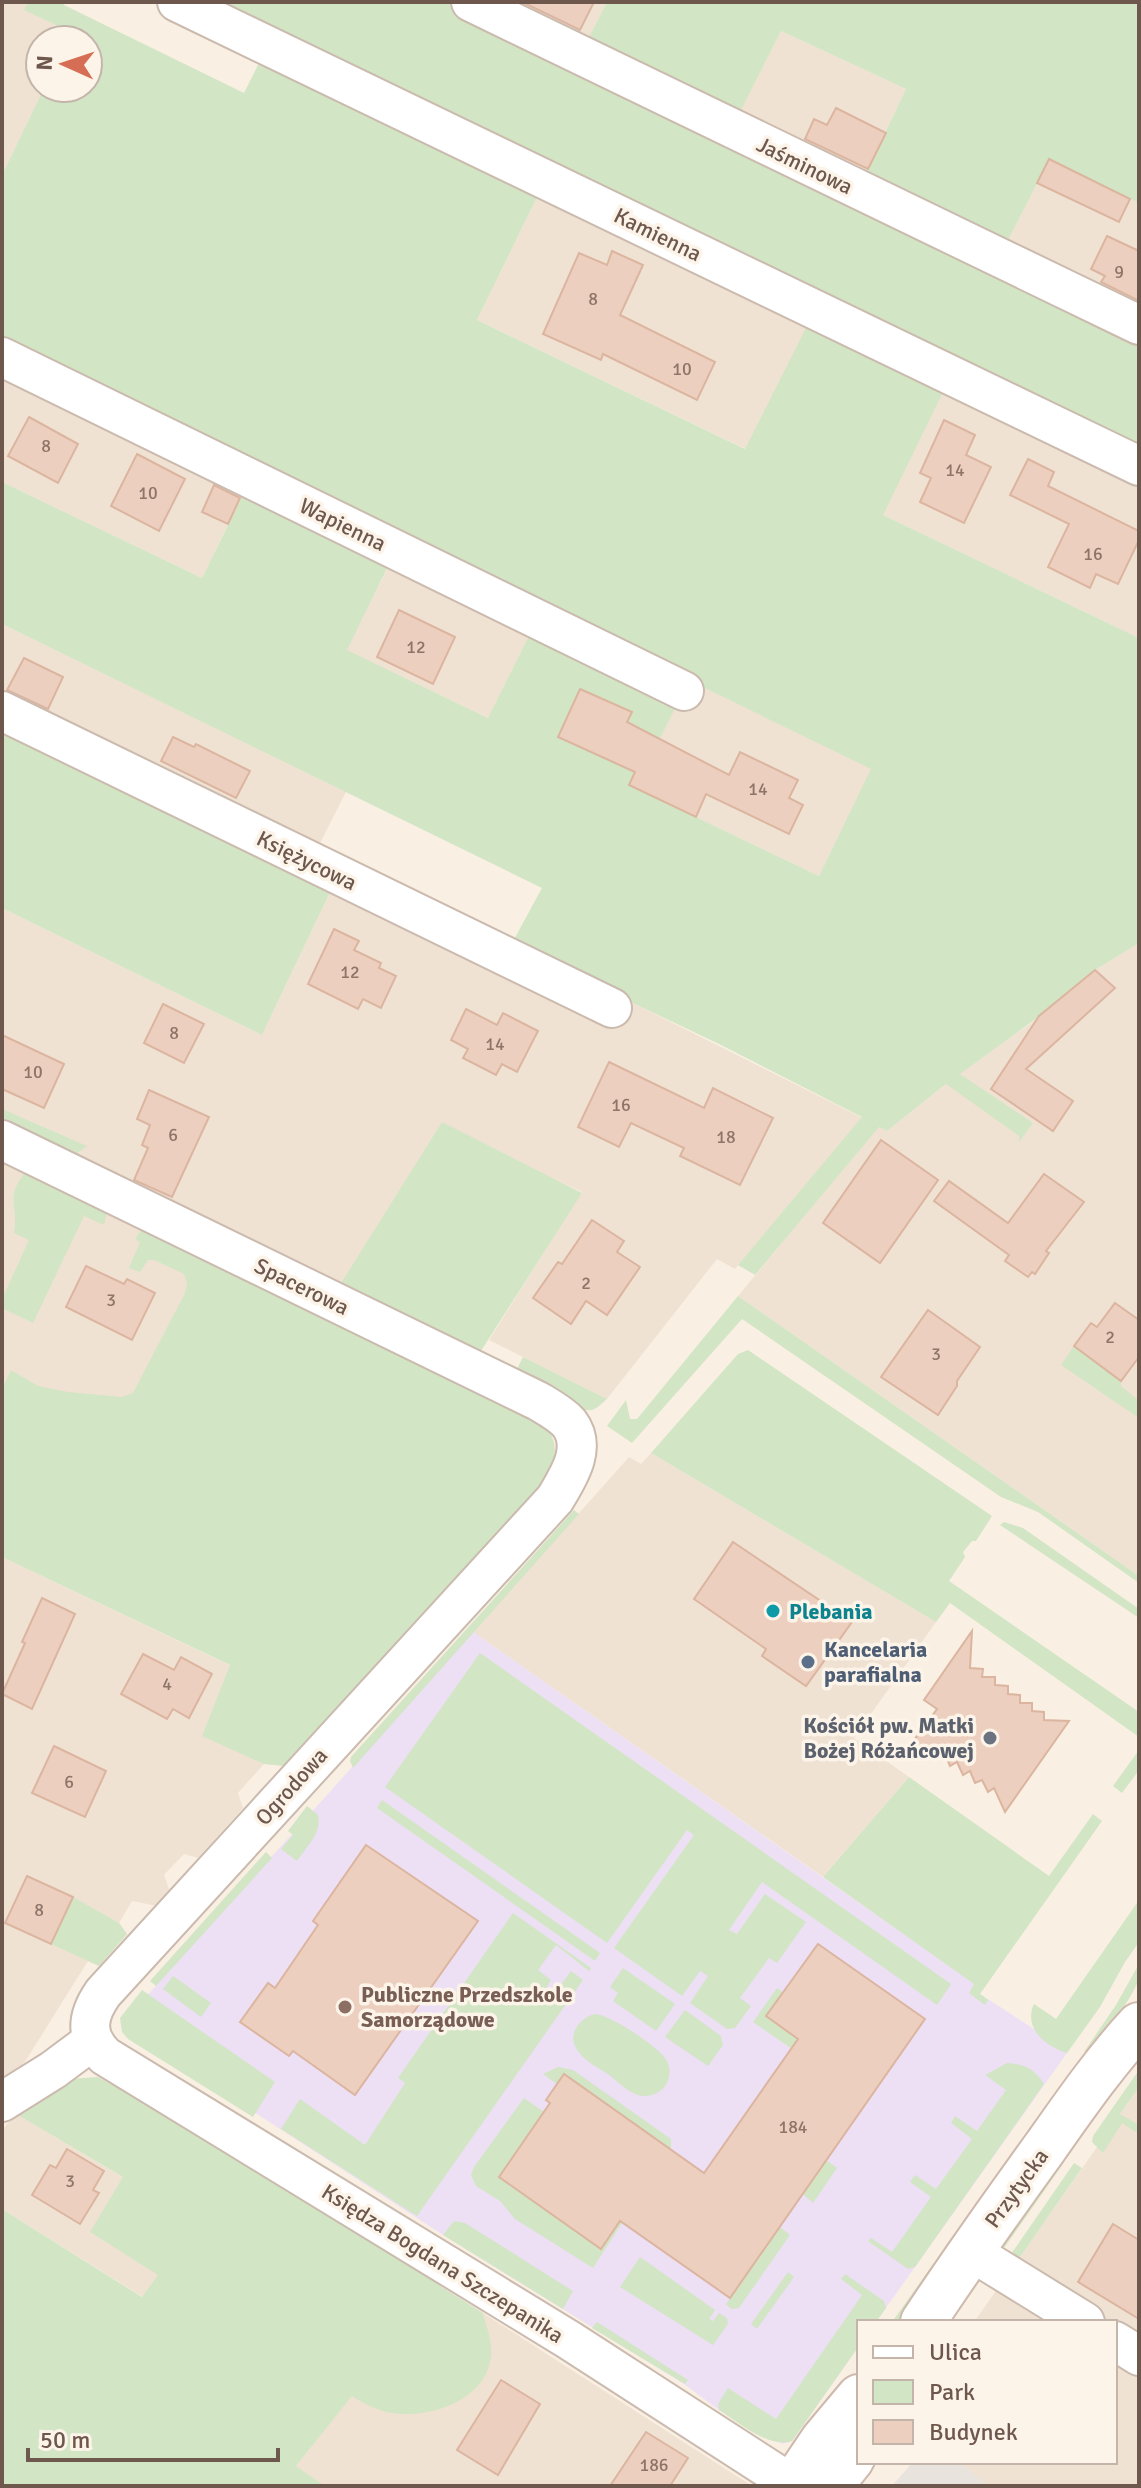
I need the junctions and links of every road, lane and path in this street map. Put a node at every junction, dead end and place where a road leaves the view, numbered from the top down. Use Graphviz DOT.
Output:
graph roads {
  1 [pos="177,2"];
  2 [pos="471,2"];
  3 [pos="1139,325"];
  4 [pos="2,357"];
  5 [pos="1139,466"];
  6 [pos="684,691"];
  7 [pos="2,711"];
  8 [pos="612,1008"];
  9 [pos="2,1140"];
  10 [pos="577,1454"];
  11 [pos="1139,2000"];
  12 [pos="1125,2040"];
  13 [pos="92,2041"];
  14 [pos="2,2102"];
  15 [pos="970,2251"];
  16 [pos="924,2320"];
  17 [pos="1082,2320"];
  18 [pos="1117,2342"];
  19 [pos="1139,2356"];
  20 [pos="857,2399"];
  21 [pos="857,2449"];
  22 [pos="802,2486"];
  1 -- 5 [label="street, Kamienna"];
  2 -- 3 [label="street, Jaśminowa"];
  4 -- 6 [label="street, Wapienna"];
  7 -- 8 [label="street, Księżycowa"];
  9 -- 10 [label="street, Spacerowa"];
  10 -- 13 [label="street, Ogrodowa"];
  11 -- 12 [label="main road, Przytycka"];
  12 -- 15 [label="main road, Przytycka"];
  13 -- 14 [label="street"];
  13 -- 22 [label="street, Księdza Bogdana Szczepanika"];
  15 -- 16 [label="main road, Przytycka"];
  15 -- 17 [label="street"];
  18 -- 19 [label="street"];
  20 -- 22 [label="main road"];
  21 -- 22 [label="main road"];
}
